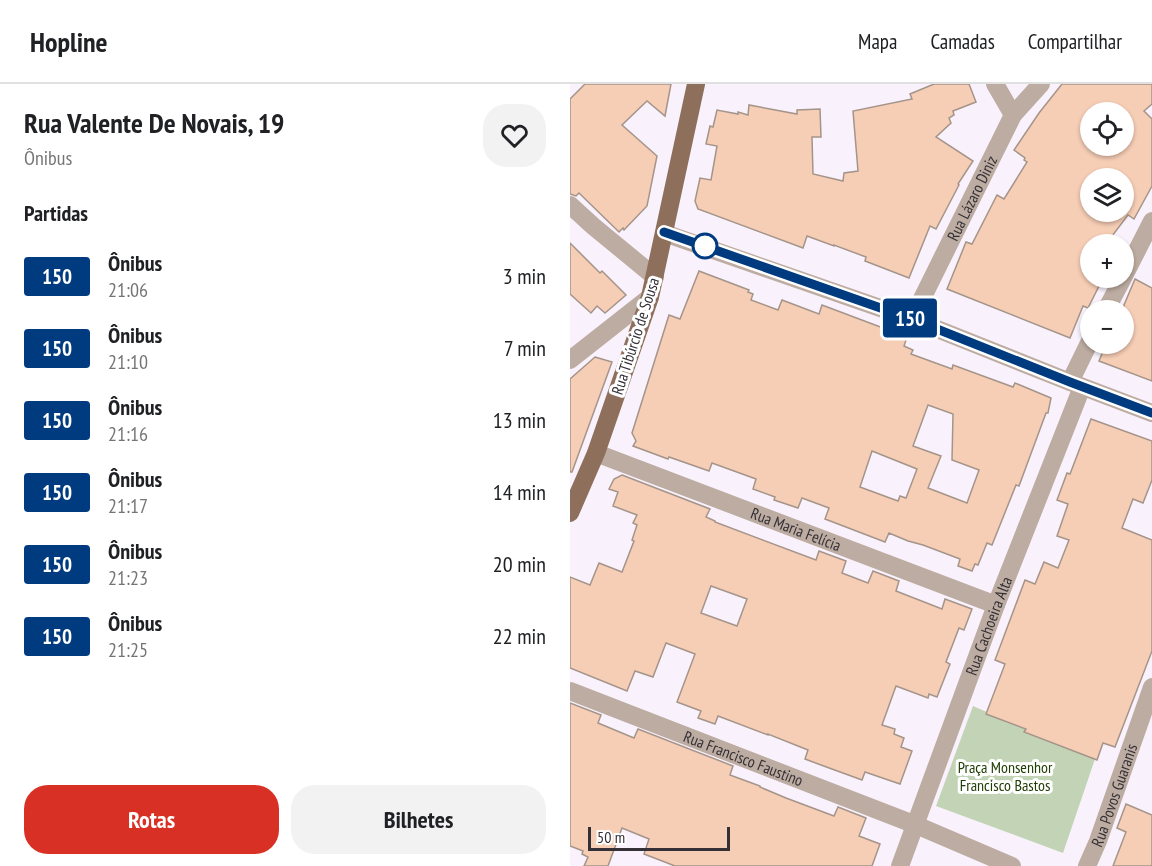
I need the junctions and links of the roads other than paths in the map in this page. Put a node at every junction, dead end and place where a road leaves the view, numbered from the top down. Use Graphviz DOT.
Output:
graph roads {
  1 [pos="696,84"];
  2 [pos="995,84"];
  3 [pos="1041,84"];
  4 [pos="1013,115"];
  5 [pos="570,204"];
  6 [pos="1152,221"];
  7 [pos="664,232"];
  8 [pos="1134,256"];
  9 [pos="655,277"];
  10 [pos="650,297"];
  11 [pos="912,319"];
  12 [pos="1086,354"];
  13 [pos="570,360"];
  14 [pos="1076,385"];
  15 [pos="1152,413"];
  16 [pos="596,453"];
  17 [pos="570,513"];
  18 [pos="996,605"];
  19 [pos="1152,687"];
  20 [pos="570,691"];
  21 [pos="915,825"];
  22 [pos="900,866"];
  23 [pos="1012,866"];
  24 [pos="1087,866"];
  1 -- 7 [label="main road, Rua Tibúrcio de Sousa"];
  2 -- 4 [label="street"];
  3 -- 4 [label="street, Rua Lázaro Diniz"];
  4 -- 11 [label="street, Rua Lázaro Diniz"];
  5 -- 9 [label="street"];
  6 -- 8 [label="street"];
  7 -- 9 [label="main road, Rua Tibúrcio de Sousa"];
  7 -- 11 [label="street"];
  9 -- 10 [label="main road, Rua Tibúrcio de Sousa"];
  10 -- 13 [label="street"];
  10 -- 16 [label="main road, Rua Tibúrcio de Sousa"];
  11 -- 14 [label="street"];
  12 -- 14 [label="street, Rua Cachoeira Alta"];
  14 -- 15 [label="street"];
  14 -- 18 [label="street, Rua Cachoeira Alta"];
  16 -- 17 [label="main road, Rua Tibúrcio de Sousa"];
  16 -- 18 [label="street, Rua Maria Felícia"];
  18 -- 21 [label="street, Rua Cachoeira Alta"];
  19 -- 24 [label="street, Rua Povos Guaranis"];
  20 -- 21 [label="street, Rua Francisco Faustino"];
  21 -- 22 [label="street, Rua Cachoeira Alta"];
  21 -- 23 [label="street, Rua Francisco Faustino"];
}
